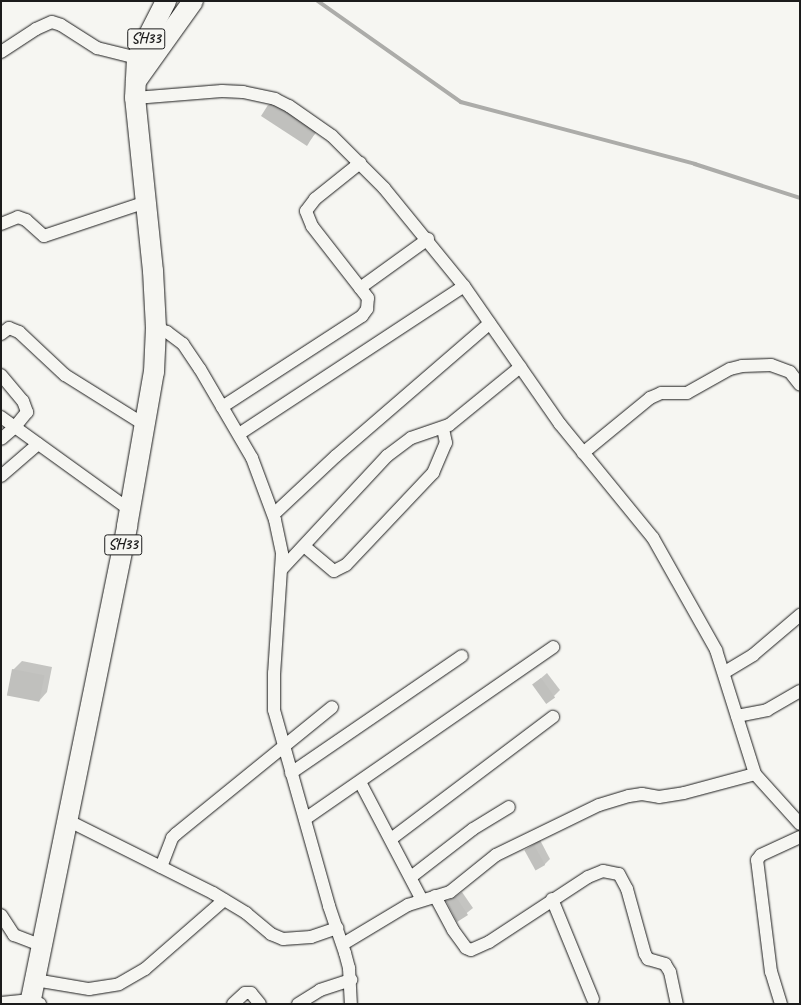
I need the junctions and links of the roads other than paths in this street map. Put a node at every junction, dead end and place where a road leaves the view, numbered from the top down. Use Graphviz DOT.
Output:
graph roads {
  1 [pos="166,1"];
  2 [pos="188,7"];
  3 [pos="1,52"];
  4 [pos="137,58"];
  5 [pos="135,89"];
  6 [pos="360,163"];
  7 [pos="146,202"];
  8 [pos="1,224"];
  9 [pos="428,238"];
  10 [pos="464,286"];
  11 [pos="360,288"];
  12 [pos="490,324"];
  13 [pos="156,328"];
  14 [pos="1,334"];
  15 [pos="520,366"];
  16 [pos="1,375"];
  17 [pos="799,378"];
  18 [pos="222,407"];
  19 [pos="1,417"];
  20 [pos="145,425"];
  21 [pos="15,427"];
  22 [pos="443,429"];
  23 [pos="239,434"];
  24 [pos="1,439"];
  25 [pos="38,444"];
  26 [pos="583,453"];
  27 [pos="1,476"];
  28 [pos="130,510"];
  29 [pos="274,514"];
  30 [pos="304,546"];
  31 [pos="282,570"];
  32 [pos="800,615"];
  33 [pos="553,647"];
  34 [pos="462,656"];
  35 [pos="725,672"];
  36 [pos="800,691"];
  37 [pos="332,707"];
  38 [pos="737,716"];
  39 [pos="553,717"];
  40 [pos="283,747"];
  41 [pos="291,773"];
  42 [pos="755,774"];
  43 [pos="360,782"];
  44 [pos="509,807"];
  45 [pos="305,819"];
  46 [pos="67,820"];
  47 [pos="800,824"];
  48 [pos="800,837"];
  49 [pos="391,838"];
  50 [pos="161,868"];
  51 [pos="411,877"];
  52 [pos="435,896"];
  53 [pos="552,899"];
  54 [pos="224,900"];
  55 [pos="422,900"];
  56 [pos="1,916"];
  57 [pos="337,928"];
  58 [pos="343,944"];
  59 [pos="42,946"];
  60 [pos="36,980"];
  61 [pos="351,980"];
  62 [pos="593,999"];
  63 [pos="34,1002"];
  64 [pos="1,1003"];
  65 [pos="233,1004"];
  66 [pos="260,1004"];
  67 [pos="298,1004"];
  68 [pos="351,1004"];
  69 [pos="677,1004"];
  70 [pos="781,1004"];
  1 -- 4 [label="main road, SH33"];
  2 -- 5 [label="main road, SH33"];
  3 -- 4 [label="street"];
  4 -- 5 [label="main road, SH33"];
  5 -- 6 [label="street"];
  5 -- 7 [label="main road, SH33"];
  6 -- 9 [label="street"];
  6 -- 11 [label="street"];
  7 -- 8 [label="street"];
  7 -- 13 [label="main road, SH33"];
  9 -- 10 [label="street"];
  9 -- 11 [label="street"];
  10 -- 12 [label="street"];
  10 -- 23 [label="street"];
  11 -- 18 [label="street"];
  12 -- 15 [label="street"];
  12 -- 29 [label="street"];
  13 -- 18 [label="street"];
  13 -- 20 [label="main road, SH33"];
  14 -- 20 [label="street"];
  15 -- 22 [label="street"];
  15 -- 26 [label="street"];
  16 -- 21 [label="street"];
  17 -- 26 [label="street"];
  18 -- 23 [label="street"];
  19 -- 21 [label="street"];
  20 -- 28 [label="main road, SH33"];
  21 -- 24 [label="street"];
  21 -- 25 [label="street"];
  22 -- 30 [label="street"];
  22 -- 30 [label="street"];
  23 -- 29 [label="street"];
  25 -- 27 [label="street"];
  25 -- 28 [label="street"];
  26 -- 35 [label="street"];
  28 -- 46 [label="main road, SH33"];
  29 -- 31 [label="street"];
  30 -- 31 [label="street"];
  31 -- 40 [label="street"];
  32 -- 35 [label="street"];
  33 -- 43 [label="street"];
  34 -- 41 [label="street"];
  35 -- 38 [label="street"];
  36 -- 38 [label="street"];
  37 -- 40 [label="street"];
  38 -- 42 [label="street"];
  39 -- 49 [label="street"];
  40 -- 41 [label="street"];
  40 -- 50 [label="street"];
  41 -- 45 [label="street"];
  42 -- 47 [label="street"];
  42 -- 52 [label="street"];
  43 -- 45 [label="street"];
  43 -- 49 [label="street"];
  44 -- 51 [label="street"];
  45 -- 57 [label="street"];
  46 -- 50 [label="street"];
  46 -- 59 [label="main road, SH33"];
  48 -- 70 [label="street"];
  49 -- 51 [label="street"];
  50 -- 54 [label="street"];
  51 -- 55 [label="street"];
  52 -- 53 [label="street"];
  52 -- 55 [label="street"];
  53 -- 62 [label="street"];
  53 -- 69 [label="street"];
  54 -- 57 [label="street"];
  54 -- 60 [label="street"];
  55 -- 58 [label="street"];
  56 -- 59 [label="street"];
  57 -- 58 [label="street"];
  58 -- 61 [label="street"];
  59 -- 60 [label="main road, SH33"];
  60 -- 63 [label="main road, SH33"];
  61 -- 67 [label="street"];
  61 -- 68 [label="street"];
  63 -- 64 [label="street"];
  65 -- 66 [label="street"];
}
